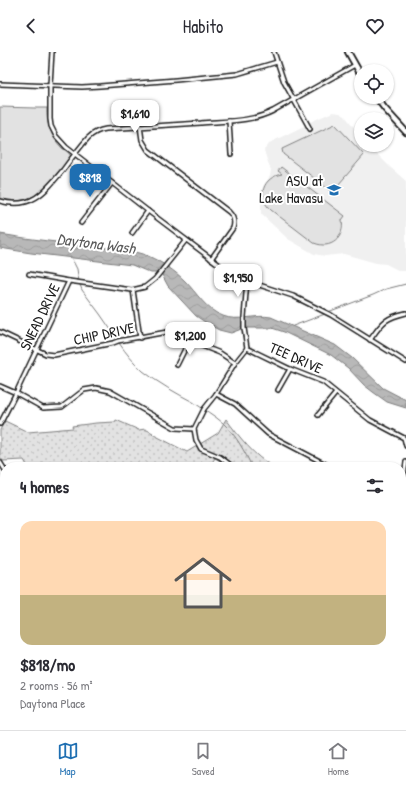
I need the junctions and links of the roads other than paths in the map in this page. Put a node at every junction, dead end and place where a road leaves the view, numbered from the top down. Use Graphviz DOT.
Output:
graph roads {
  1 [pos="52,52"];
  2 [pos="274,52"];
  3 [pos="348,52"];
  4 [pos="277,62"];
  5 [pos="354,64"];
  6 [pos="354,66"];
  7 [pos="0,84"];
  8 [pos="50,85"];
  9 [pos="294,99"];
  10 [pos="381,104"];
  11 [pos="229,121"];
  12 [pos="140,126"];
  13 [pos="310,129"];
  14 [pos="406,132"];
  15 [pos="75,154"];
  16 [pos="231,154"];
  17 [pos="112,183"];
  18 [pos="0,201"];
  19 [pos="148,211"];
  20 [pos="81,223"];
  21 [pos="132,233"];
  22 [pos="186,240"];
  23 [pos="211,259"];
  24 [pos="29,274"];
  25 [pos="247,280"];
  26 [pos="69,281"];
  27 [pos="133,290"];
  28 [pos="406,313"];
  29 [pos="0,332"];
  30 [pos="140,338"];
  31 [pos="370,340"];
  32 [pos="189,341"];
  33 [pos="247,348"];
  34 [pos="36,349"];
  35 [pos="406,362"];
  36 [pos="235,363"];
  37 [pos="177,365"];
  38 [pos="290,369"];
  39 [pos="0,386"];
  40 [pos="278,390"];
  41 [pos="16,393"];
  42 [pos="336,393"];
  43 [pos="216,394"];
  44 [pos="318,415"];
  45 [pos="0,424"];
  46 [pos="194,429"];
  47 [pos="406,446"];
  48 [pos="226,462"];
  49 [pos="321,462"];
  1 -- 8 [label="street"];
  2 -- 4 [label="street"];
  3 -- 5 [label="street"];
  4 -- 8 [label="street"];
  4 -- 9 [label="street"];
  6 -- 9 [label="street"];
  7 -- 8 [label="street"];
  8 -- 15 [label="street"];
  9 -- 11 [label="street"];
  9 -- 13 [label="street"];
  10 -- 14 [label="street"];
  11 -- 12 [label="street"];
  11 -- 16 [label="street"];
  12 -- 15 [label="street"];
  12 -- 23 [label="street"];
  15 -- 17 [label="street"];
  15 -- 18 [label="street"];
  17 -- 19 [label="street"];
  17 -- 20 [label="street"];
  19 -- 21 [label="street"];
  19 -- 22 [label="street"];
  22 -- 23 [label="street"];
  22 -- 27 [label="street"];
  23 -- 25 [label="street"];
  24 -- 26 [label="street"];
  25 -- 31 [label="street"];
  25 -- 33 [label="street, TEE DRIVE"];
  26 -- 27 [label="street, SNEAD DRIVE"];
  26 -- 34 [label="street, SNEAD DRIVE"];
  27 -- 30 [label="street"];
  28 -- 31 [label="street"];
  29 -- 34 [label="street, CHIP DRIVE"];
  30 -- 32 [label="street, CHIP DRIVE"];
  30 -- 34 [label="street, CHIP DRIVE"];
  31 -- 35 [label="street"];
  32 -- 36 [label="street, CHIP DRIVE"];
  32 -- 37 [label="street"];
  33 -- 36 [label="street"];
  33 -- 38 [label="street, TEE DRIVE"];
  34 -- 41 [label="street, SNEAD DRIVE"];
  36 -- 43 [label="street"];
  38 -- 40 [label="street"];
  38 -- 42 [label="street, TEE DRIVE"];
  39 -- 41 [label="street"];
  41 -- 45 [label="street, SNEAD DRIVE"];
  41 -- 46 [label="street"];
  42 -- 44 [label="street"];
  42 -- 47 [label="street, TEE DRIVE"];
  43 -- 46 [label="street"];
  43 -- 49 [label="street"];
  46 -- 48 [label="street"];
}
